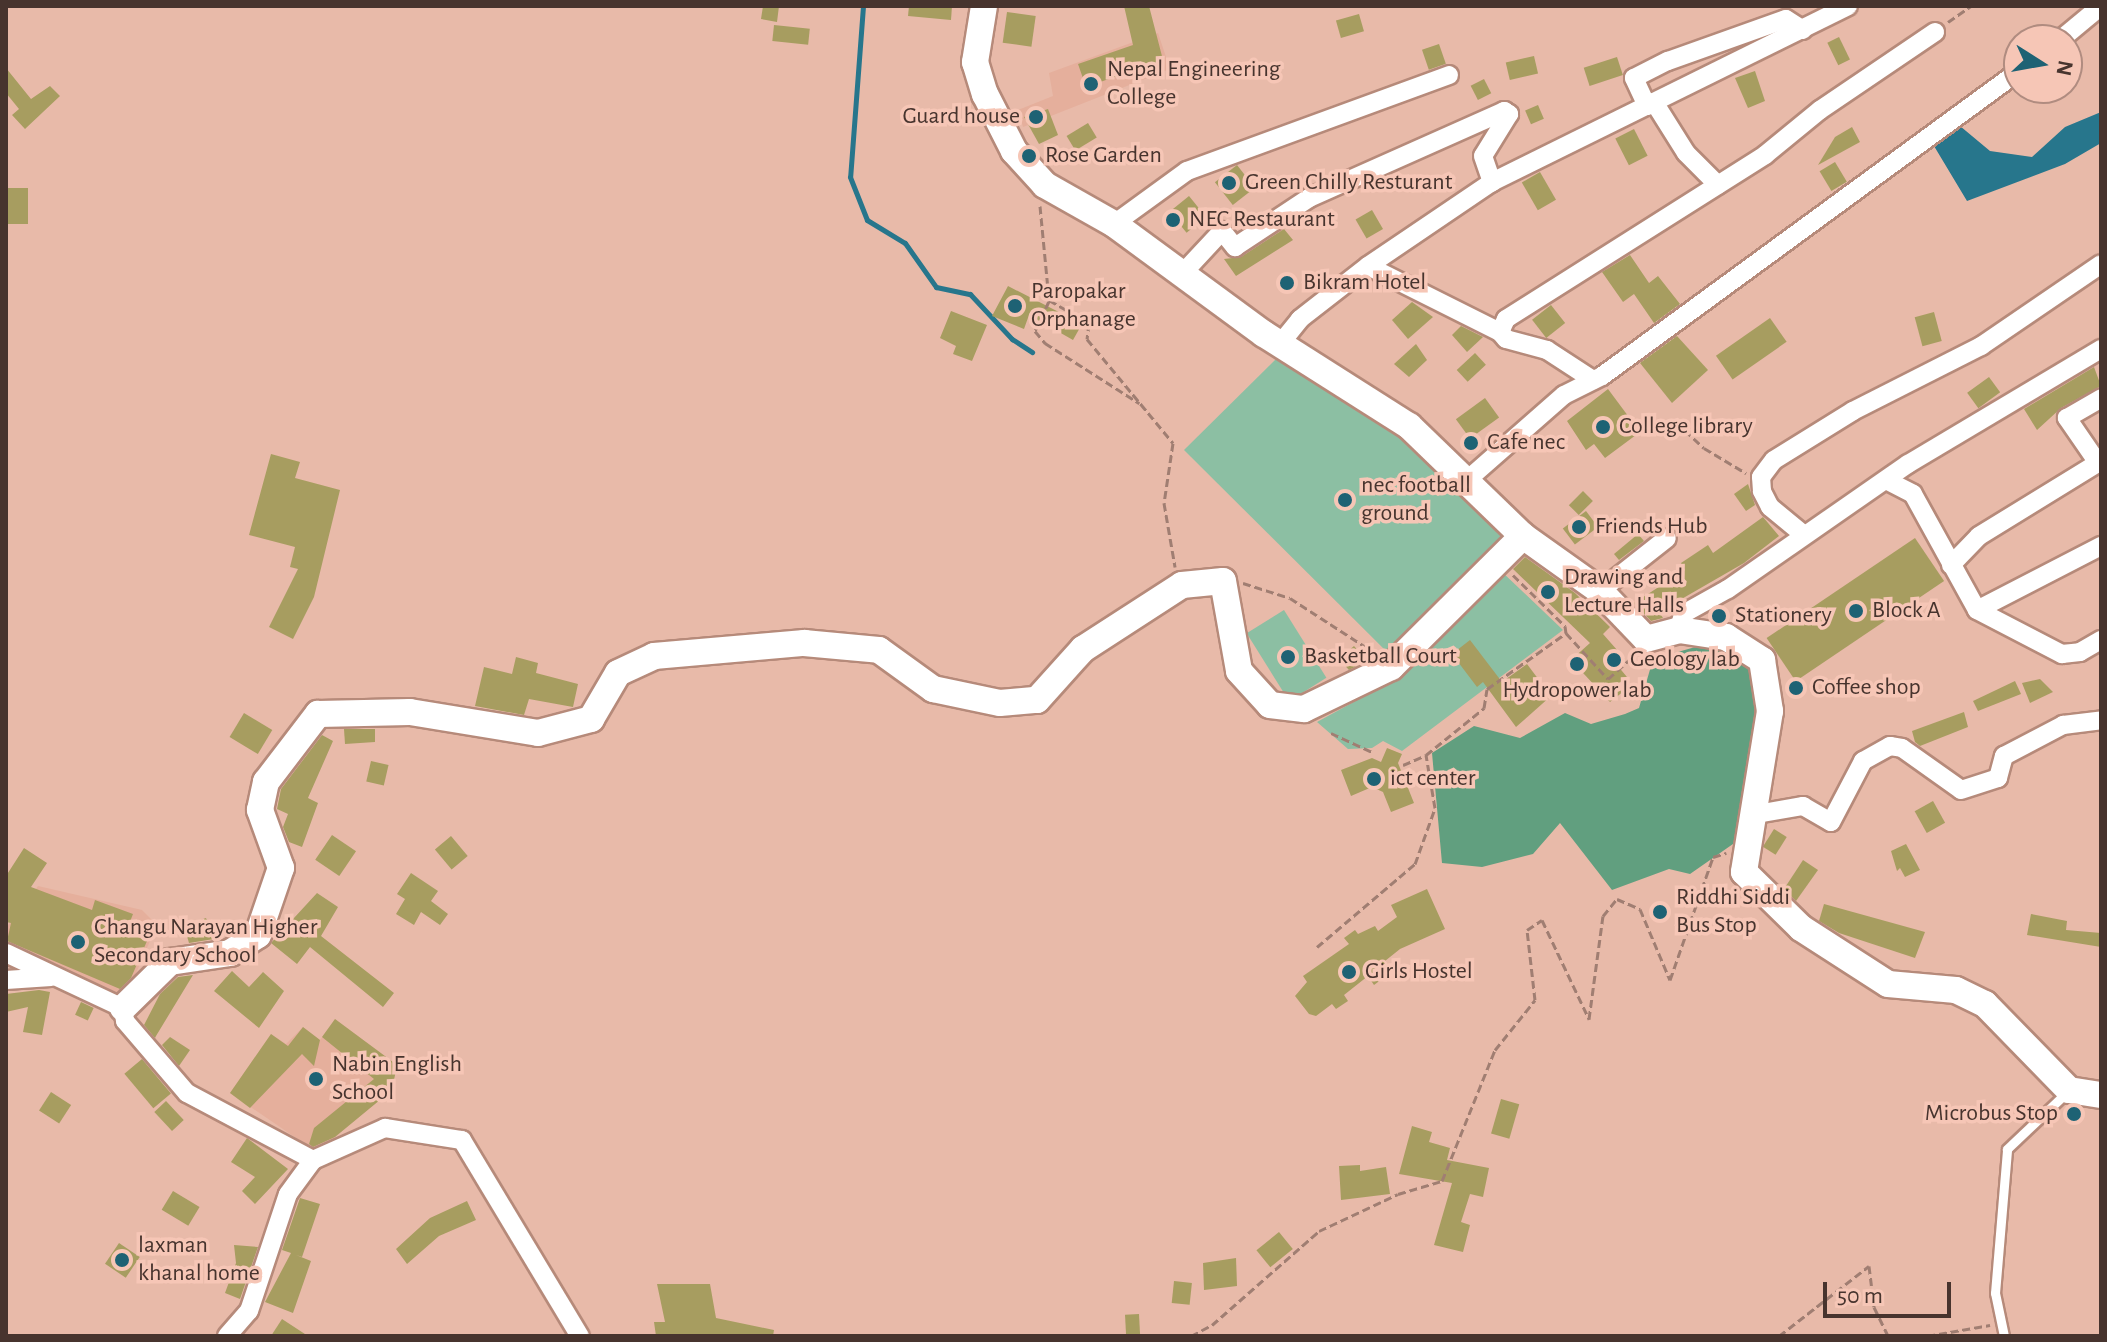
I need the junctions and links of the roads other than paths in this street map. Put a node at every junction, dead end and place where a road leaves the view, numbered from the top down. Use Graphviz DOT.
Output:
graph roads {
  1 [pos="984,6"];
  2 [pos="1848,6"];
  3 [pos="2101,6"];
  4 [pos="2079,24"];
  5 [pos="1803,30"];
  6 [pos="1935,32"];
  7 [pos="1449,75"];
  8 [pos="2003,83"];
  9 [pos="1650,104"];
  10 [pos="1492,182"];
  11 [pos="1718,185"];
  12 [pos="1114,224"];
  13 [pos="2101,264"];
  14 [pos="1368,266"];
  15 [pos="1182,274"];
  16 [pos="1500,332"];
  17 [pos="1280,344"];
  18 [pos="2101,349"];
  19 [pos="1593,380"];
  20 [pos="2101,398"];
  21 [pos="2099,462"];
  22 [pos="1886,480"];
  23 [pos="1466,481"];
  24 [pos="1804,535"];
  25 [pos="1523,536"];
  26 [pos="1667,538"];
  27 [pos="2101,546"];
  28 [pos="1951,565"];
  29 [pos="1600,591"];
  30 [pos="1977,610"];
  31 [pos="1679,630"];
  32 [pos="2101,640"];
  33 [pos="2101,720"];
  34 [pos="1751,815"];
  35 [pos="6,953"];
  36 [pos="54,977"];
  37 [pos="6,980"];
  38 [pos="123,1008"];
  39 [pos="2069,1090"];
  40 [pos="2101,1095"];
  41 [pos="313,1160"];
  42 [pos="227,1336"];
  43 [pos="580,1336"];
  44 [pos="2004,1336"];
  1 -- 12 [label="street"];
  2 -- 5 [label="street"];
  3 -- 4 [label="street"];
  5 -- 9 [label="street"];
  5 -- 9 [label="street"];
  6 -- 11 [label="street"];
  7 -- 12 [label="street"];
  8 -- 19 [label="street"];
  9 -- 10 [label="street"];
  9 -- 11 [label="street"];
  10 -- 14 [label="street"];
  10 -- 15 [label="street"];
  11 -- 16 [label="street"];
  12 -- 15 [label="street"];
  13 -- 24 [label="street"];
  14 -- 16 [label="street"];
  14 -- 17 [label="street"];
  15 -- 17 [label="street"];
  16 -- 19 [label="street"];
  17 -- 23 [label="street"];
  18 -- 22 [label="street"];
  19 -- 23 [label="street"];
  20 -- 21 [label="street"];
  21 -- 28 [label="street"];
  22 -- 24 [label="street"];
  22 -- 28 [label="street"];
  23 -- 25 [label="street"];
  24 -- 31 [label="street"];
  25 -- 29 [label="street"];
  25 -- 38 [label="street"];
  26 -- 29 [label="street"];
  27 -- 30 [label="street"];
  28 -- 30 [label="street"];
  29 -- 31 [label="street"];
  30 -- 32 [label="street"];
  31 -- 34 [label="street"];
  33 -- 34 [label="street"];
  34 -- 39 [label="street"];
  35 -- 36 [label="street"];
  36 -- 37 [label="street"];
  36 -- 38 [label="street"];
  38 -- 41 [label="street"];
  39 -- 40 [label="street"];
  39 -- 44 [label="lane"];
  41 -- 42 [label="street"];
  41 -- 43 [label="street"];
}
